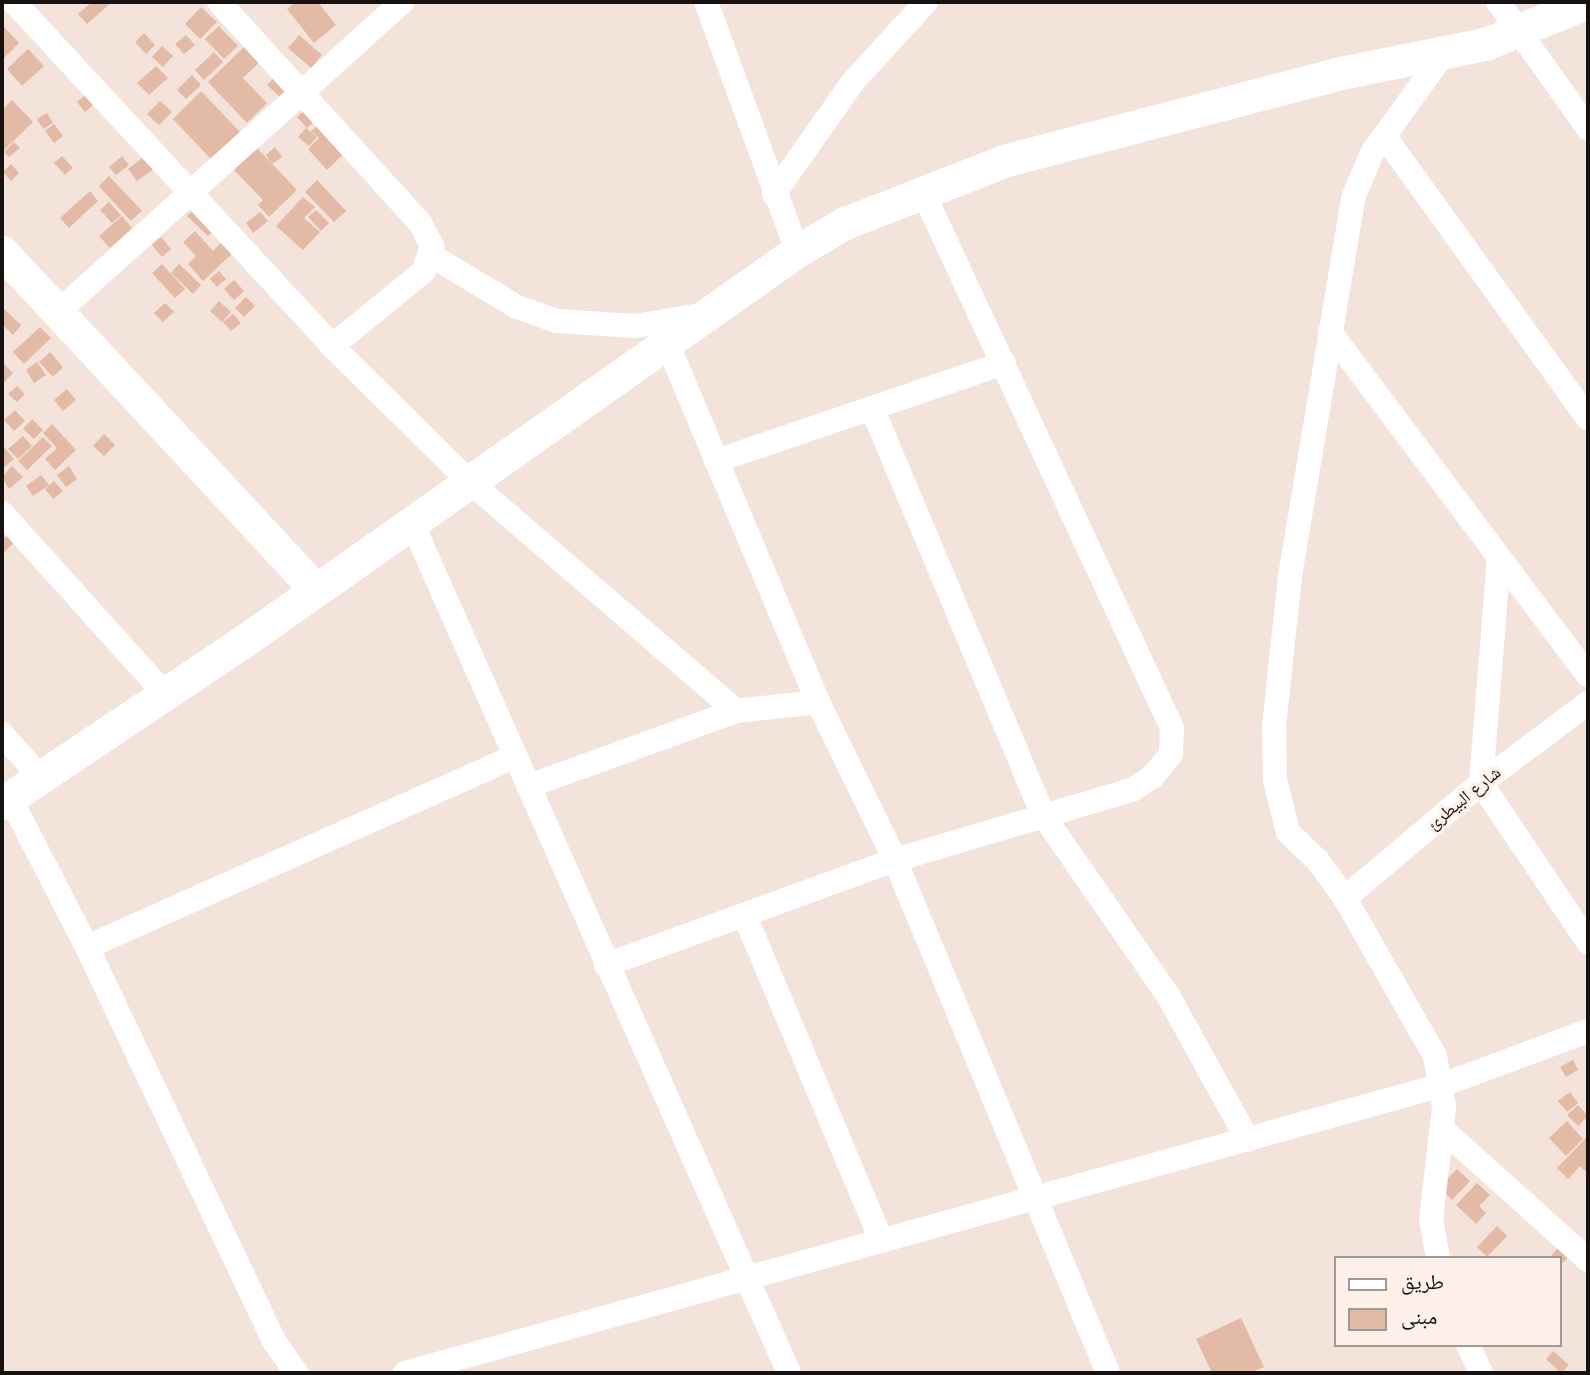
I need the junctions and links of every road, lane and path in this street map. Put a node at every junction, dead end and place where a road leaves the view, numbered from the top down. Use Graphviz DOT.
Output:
graph roads {
  1 [pos="14,2"];
  2 [pos="219,2"];
  3 [pos="402,2"];
  4 [pos="706,2"];
  5 [pos="926,2"];
  6 [pos="1498,2"];
  7 [pos="1588,2"];
  8 [pos="1518,32"];
  9 [pos="1444,53"];
  10 [pos="303,91"];
  11 [pos="1588,128"];
  12 [pos="1385,137"];
  13 [pos="922,190"];
  14 [pos="189,191"];
  15 [pos="774,194"];
  16 [pos="797,251"];
  17 [pos="2,252"];
  18 [pos="432,256"];
  19 [pos="58,312"];
  20 [pos="713,312"];
  21 [pos="1330,332"];
  22 [pos="668,345"];
  23 [pos="332,346"];
  24 [pos="1004,363"];
  25 [pos="872,408"];
  26 [pos="1588,418"];
  27 [pos="716,461"];
  28 [pos="470,482"];
  29 [pos="2,513"];
  30 [pos="412,523"];
  31 [pos="1499,558"];
  32 [pos="316,590"];
  33 [pos="1588,675"];
  34 [pos="165,694"];
  35 [pos="818,702"];
  36 [pos="1588,703"];
  37 [pos="736,711"];
  38 [pos="2,734"];
  39 [pos="515,755"];
  40 [pos="41,778"];
  41 [pos="1481,783"];
  42 [pos="529,786"];
  43 [pos="6,801"];
  44 [pos="1043,815"];
  45 [pos="895,860"];
  46 [pos="1345,898"];
  47 [pos="745,916"];
  48 [pos="1588,943"];
  49 [pos="87,947"];
  50 [pos="606,965"];
  51 [pos="1585,1037"];
  52 [pos="1442,1086"];
  53 [pos="1443,1130"];
  54 [pos="1248,1140"];
  55 [pos="1038,1198"];
  56 [pos="881,1240"];
  57 [pos="1438,1256"];
  58 [pos="1588,1260"];
  59 [pos="744,1276"];
  60 [pos="1469,1347"];
  61 [pos="296,1373"];
  62 [pos="405,1373"];
  63 [pos="789,1373"];
  64 [pos="1108,1373"];
  65 [pos="1481,1373"];
  1 -- 14 [label="street"];
  2 -- 10 [label="street"];
  3 -- 10 [label="street"];
  4 -- 15 [label="street"];
  5 -- 15 [label="street"];
  6 -- 8 [label="street"];
  7 -- 8 [label="main road"];
  8 -- 9 [label="main road"];
  8 -- 11 [label="street"];
  9 -- 12 [label="street"];
  9 -- 13 [label="main road"];
  10 -- 14 [label="street"];
  10 -- 18 [label="street"];
  12 -- 21 [label="street"];
  12 -- 26 [label="street"];
  13 -- 16 [label="main road"];
  13 -- 24 [label="street"];
  14 -- 19 [label="street"];
  14 -- 23 [label="street"];
  15 -- 16 [label="street"];
  16 -- 20 [label="main road"];
  17 -- 19 [label="main road"];
  18 -- 20 [label="street"];
  18 -- 23 [label="street"];
  19 -- 32 [label="main road"];
  20 -- 22 [label="main road"];
  21 -- 31 [label="street"];
  21 -- 46 [label="street"];
  22 -- 27 [label="street"];
  22 -- 28 [label="main road"];
  23 -- 28 [label="street"];
  24 -- 25 [label="street"];
  24 -- 44 [label="street"];
  25 -- 27 [label="street"];
  25 -- 44 [label="street"];
  27 -- 35 [label="street"];
  28 -- 30 [label="main road"];
  28 -- 37 [label="street"];
  29 -- 34 [label="street"];
  30 -- 32 [label="main road"];
  30 -- 39 [label="street"];
  31 -- 33 [label="street"];
  31 -- 41 [label="street"];
  32 -- 34 [label="main road"];
  34 -- 40 [label="main road"];
  35 -- 37 [label="street"];
  35 -- 45 [label="street"];
  36 -- 41 [label="street, شارع البيطرئ"];
  37 -- 42 [label="street"];
  38 -- 40 [label="street"];
  39 -- 42 [label="street"];
  39 -- 49 [label="street"];
  40 -- 43 [label="main road"];
  41 -- 46 [label="street, شارع البيطرئ"];
  41 -- 48 [label="street"];
  42 -- 50 [label="street"];
  43 -- 49 [label="street"];
  44 -- 45 [label="street"];
  44 -- 54 [label="street"];
  45 -- 47 [label="street"];
  45 -- 55 [label="street"];
  46 -- 52 [label="street"];
  47 -- 50 [label="street"];
  47 -- 56 [label="street"];
  49 -- 61 [label="street"];
  50 -- 59 [label="street"];
  51 -- 52 [label="street"];
  52 -- 53 [label="street"];
  52 -- 54 [label="street"];
  53 -- 57 [label="street"];
  53 -- 58 [label="street"];
  54 -- 55 [label="street"];
  55 -- 56 [label="street"];
  55 -- 64 [label="street"];
  56 -- 59 [label="street"];
  59 -- 62 [label="street"];
  59 -- 63 [label="street"];
  60 -- 65 [label="street"];
}
